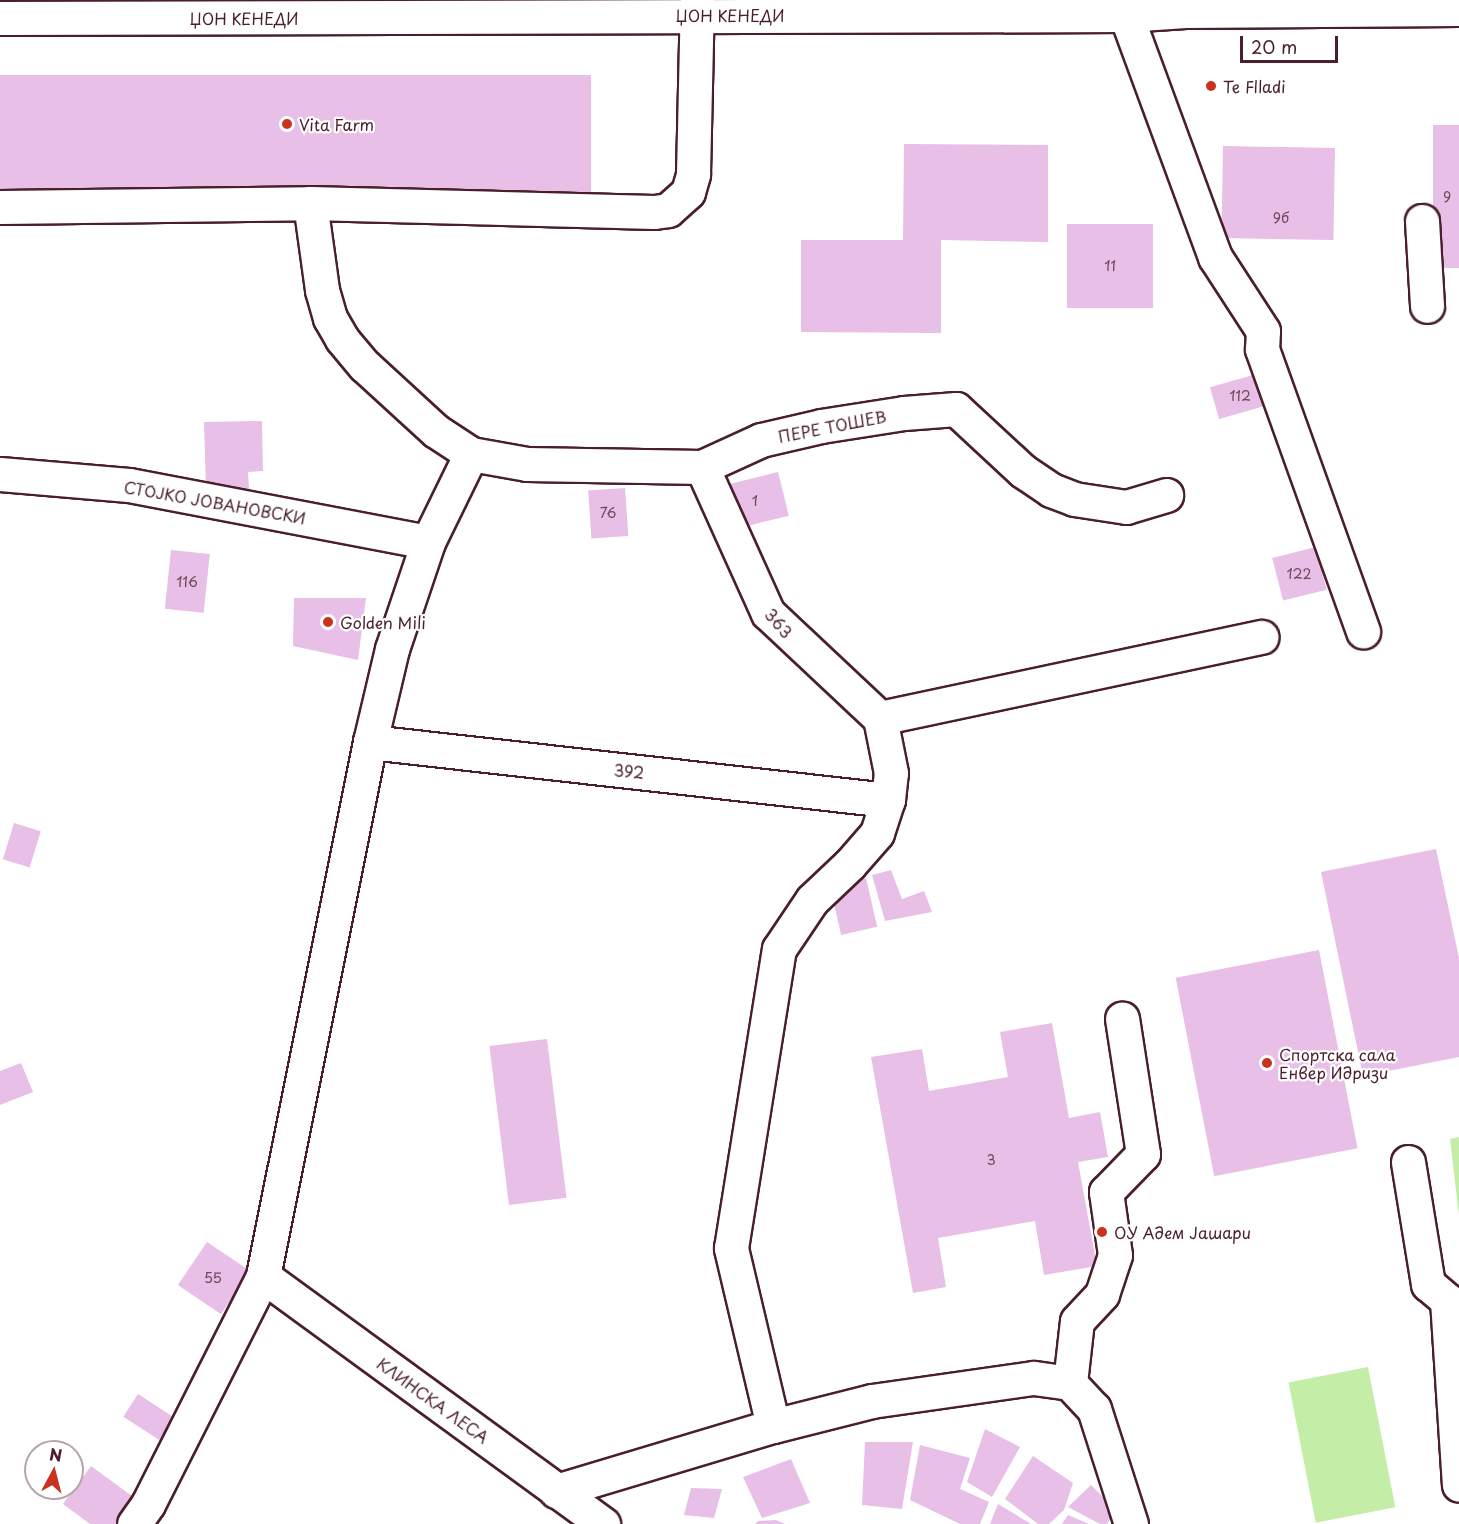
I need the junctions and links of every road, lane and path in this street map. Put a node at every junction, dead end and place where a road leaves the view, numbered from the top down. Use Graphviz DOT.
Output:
graph roads {
  1 [pos="697,7"];
  2 [pos="1459,9"];
  3 [pos="61,10"];
  4 [pos="1126,15"];
  5 [pos="0,18"];
  6 [pos="310,203"];
  7 [pos="0,207"];
  8 [pos="1422,221"];
  9 [pos="1427,306"];
  10 [pos="471,454"];
  11 [pos="702,467"];
  12 [pos="0,474"];
  13 [pos="1166,495"];
  14 [pos="428,542"];
  15 [pos="1363,631"];
  16 [pos="1261,637"];
  17 [pos="880,718"];
  18 [pos="370,742"];
  19 [pos="888,800"];
  20 [pos="1122,1019"];
  21 [pos="1408,1162"];
  22 [pos="263,1276"];
  23 [pos="1070,1383"];
  24 [pos="773,1426"];
  25 [pos="1459,1485"];
  26 [pos="556,1491"];
  27 [pos="134,1524"];
  28 [pos="603,1524"];
  29 [pos="1131,1524"];
  1 -- 3 [label="street, ЏОН КЕНЕДИ"];
  1 -- 4 [label="street, ЏОН КЕНЕДИ"];
  1 -- 6 [label="street"];
  2 -- 4 [label="street, ЏОН КЕНЕДИ"];
  3 -- 5 [label="street, ЏОН КЕНЕДИ"];
  4 -- 15 [label="street"];
  6 -- 7 [label="street"];
  6 -- 10 [label="street"];
  8 -- 9 [label="street"];
  10 -- 11 [label="street, ПЕРЕ ТОШЕВ"];
  10 -- 14 [label="street"];
  11 -- 13 [label="street, ПЕРЕ ТОШЕВ"];
  11 -- 17 [label="street, 363"];
  12 -- 14 [label="street, СТОЈКО ЈОВАНОВСКИ"];
  14 -- 18 [label="street"];
  16 -- 17 [label="street"];
  17 -- 19 [label="street"];
  18 -- 19 [label="street, 392"];
  18 -- 22 [label="street"];
  19 -- 24 [label="street"];
  20 -- 23 [label="street"];
  21 -- 25 [label="street"];
  22 -- 26 [label="street, КЛИНСКА ЛЕСА"];
  22 -- 27 [label="street"];
  23 -- 24 [label="street"];
  23 -- 29 [label="street"];
  24 -- 26 [label="street"];
  26 -- 28 [label="street, КЛИНСКА ЛЕСА"];
}
